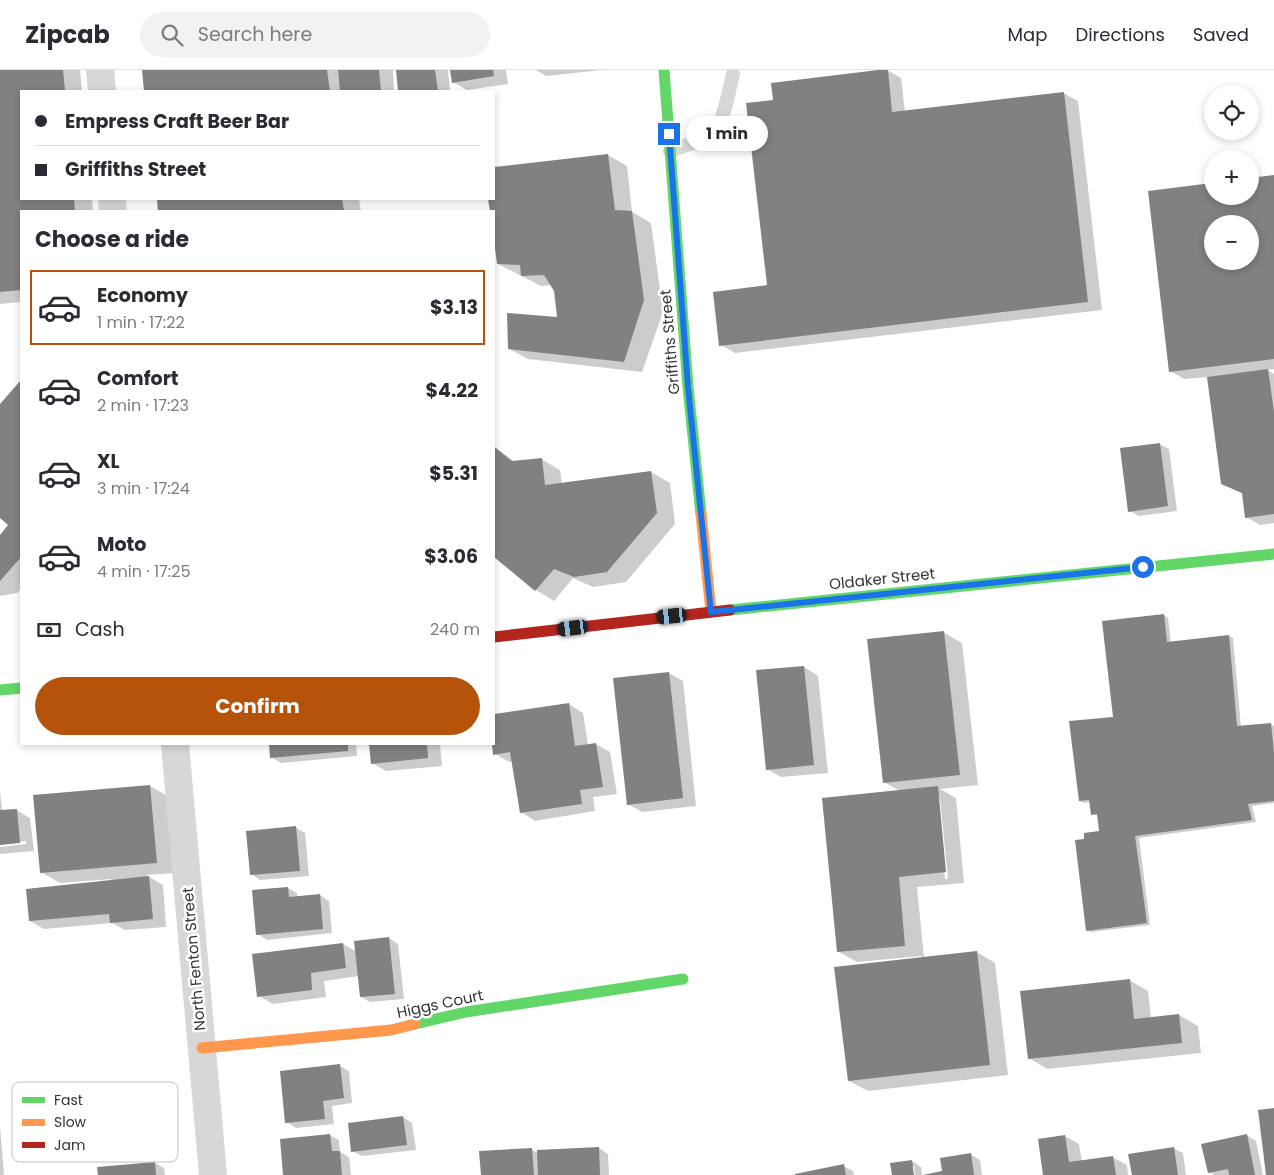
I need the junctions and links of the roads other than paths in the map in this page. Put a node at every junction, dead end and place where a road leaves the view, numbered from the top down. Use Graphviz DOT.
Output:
graph roads {
  1 [pos="100,70"];
  2 [pos="664,70"];
  3 [pos="733,74"];
  4 [pos="102,90"];
  5 [pos="670,151"];
  6 [pos="1274,554"];
  7 [pos="711,612"];
  8 [pos="495,637"];
  9 [pos="20,688"];
  10 [pos="0,690"];
  11 [pos="175,745"];
  12 [pos="683,979"];
  13 [pos="202,1048"];
  14 [pos="213,1175"];
  1 -- 4 [label="street"];
  2 -- 5 [label="street, Griffiths Street"];
  3 -- 5 [label="lane"];
  5 -- 7 [label="street, Griffiths Street"];
  6 -- 7 [label="street, Oldaker Street"];
  7 -- 8 [label="street, Oldaker Street"];
  9 -- 10 [label="street"];
  11 -- 13 [label="street, North Fenton Street"];
  12 -- 13 [label="street, Higgs Court"];
  13 -- 14 [label="street, North Fenton Street"];
}
